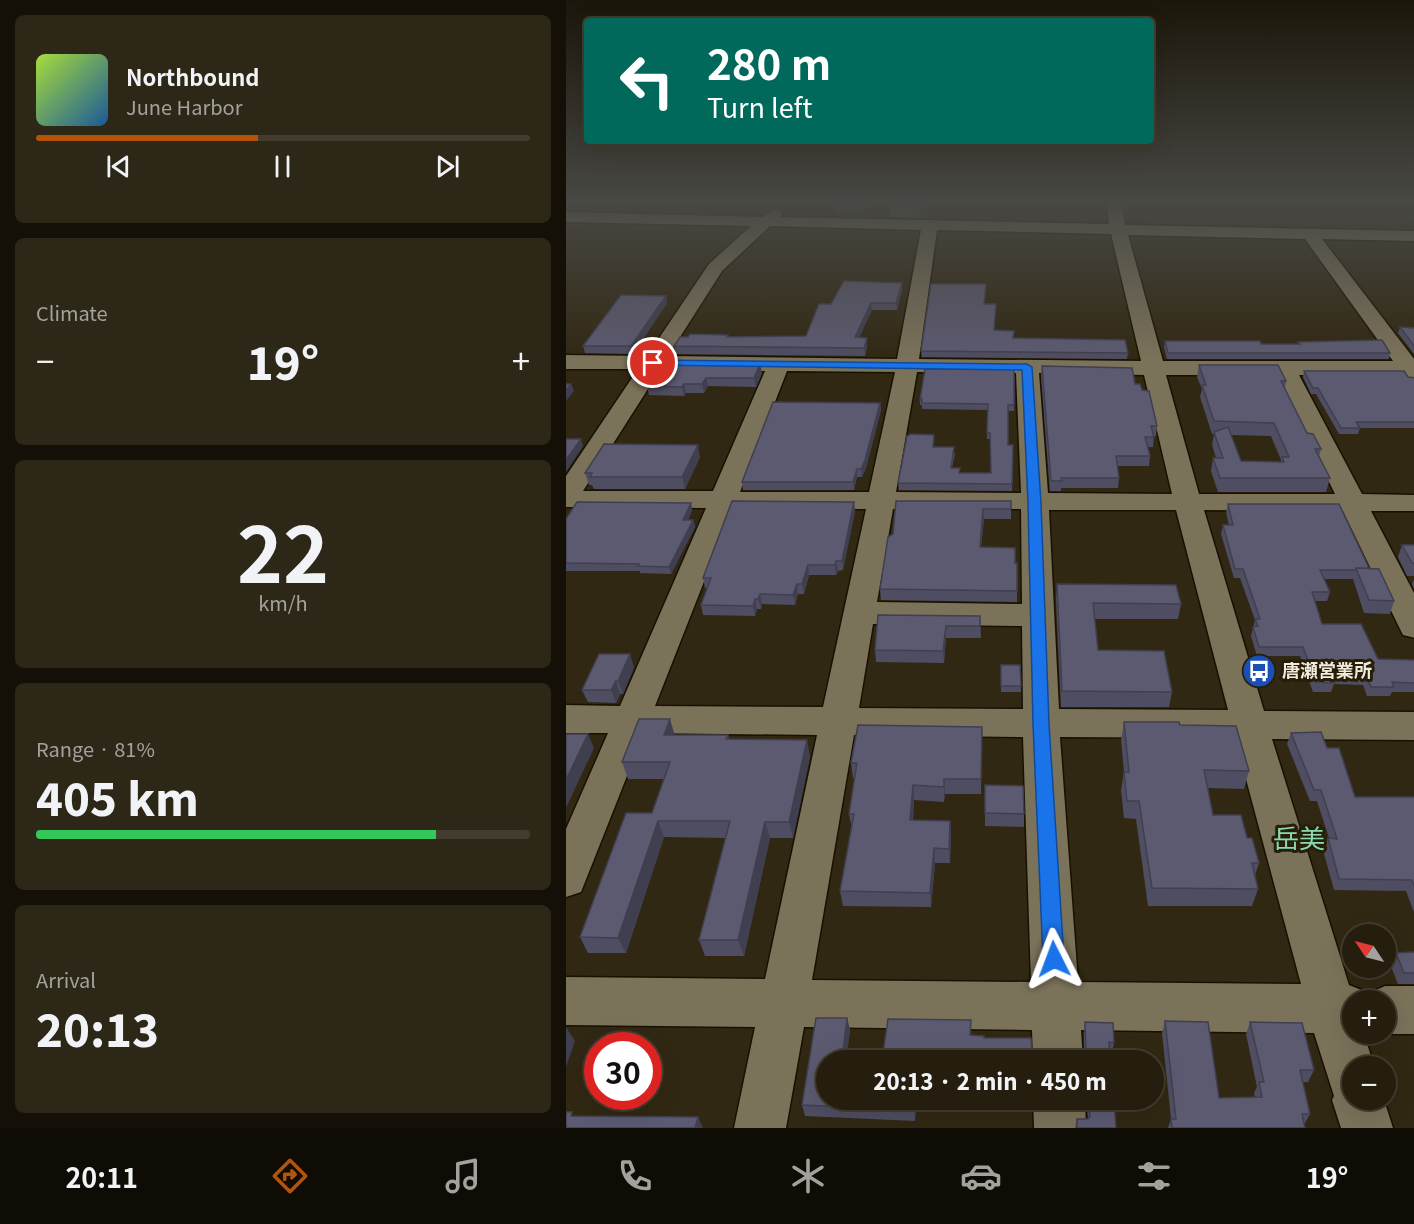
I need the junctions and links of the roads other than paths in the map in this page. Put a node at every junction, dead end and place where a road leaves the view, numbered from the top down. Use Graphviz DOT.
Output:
graph roads {
  1 [pos="731,255"];
  2 [pos="925,255"];
  3 [pos="1126,255"];
  4 [pos="1325,255"];
  5 [pos="566,362"];
  6 [pos="653,363"];
  7 [pos="779,364"];
  8 [pos="907,366"];
  9 [pos="1027,367"];
  10 [pos="1155,368"];
  11 [pos="1285,368"];
  12 [pos="1412,371"];
  13 [pos="566,498"];
  14 [pos="723,500"];
  15 [pos="882,500"];
  16 [pos="1035,503"];
  17 [pos="1188,503"];
  18 [pos="1353,503"];
  19 [pos="1415,504"];
  20 [pos="860,613"];
  21 [pos="1038,615"];
  22 [pos="1415,627"];
  23 [pos="566,719"];
  24 [pos="631,720"];
  25 [pos="840,722"];
  26 [pos="1041,724"];
  27 [pos="1250,726"];
  28 [pos="1415,726"];
  29 [pos="566,878"];
  30 [pos="566,1001"];
  31 [pos="784,1003"];
  32 [pos="1056,1006"];
  33 [pos="1342,1009"];
  34 [pos="1396,1010"];
  35 [pos="1415,1010"];
  36 [pos="1058,1050"];
  37 [pos="1059,1110"];
  38 [pos="1361,1110"];
  39 [pos="760,1128"];
  40 [pos="1060,1128"];
  41 [pos="1367,1128"];
  1 -- 6 [label="street"];
  2 -- 8 [label="street"];
  3 -- 10 [label="street"];
  4 -- 12 [label="street"];
  5 -- 6 [label="street"];
  6 -- 7 [label="street"];
  6 -- 13 [label="street"];
  7 -- 8 [label="street"];
  7 -- 14 [label="street"];
  8 -- 9 [label="street"];
  8 -- 15 [label="street"];
  9 -- 10 [label="street"];
  9 -- 16 [label="street"];
  10 -- 11 [label="street"];
  10 -- 17 [label="street"];
  11 -- 12 [label="street"];
  11 -- 18 [label="street"];
  13 -- 14 [label="street"];
  14 -- 15 [label="street"];
  14 -- 24 [label="street"];
  15 -- 16 [label="street"];
  15 -- 20 [label="street"];
  16 -- 17 [label="street"];
  16 -- 21 [label="street"];
  17 -- 18 [label="street"];
  17 -- 27 [label="street"];
  18 -- 19 [label="street"];
  18 -- 22 [label="street"];
  20 -- 21 [label="street"];
  20 -- 25 [label="street"];
  21 -- 26 [label="street"];
  23 -- 24 [label="street"];
  24 -- 25 [label="street"];
  24 -- 29 [label="street"];
  25 -- 26 [label="street"];
  25 -- 31 [label="street"];
  26 -- 27 [label="street"];
  26 -- 32 [label="street"];
  27 -- 28 [label="street"];
  27 -- 33 [label="street"];
  30 -- 31 [label="street"];
  31 -- 32 [label="street"];
  31 -- 39 [label="street"];
  32 -- 33 [label="street"];
  32 -- 36 [label="street"];
  34 -- 35 [label="street"];
  37 -- 40 [label="street"];
  38 -- 41 [label="street"];
}
